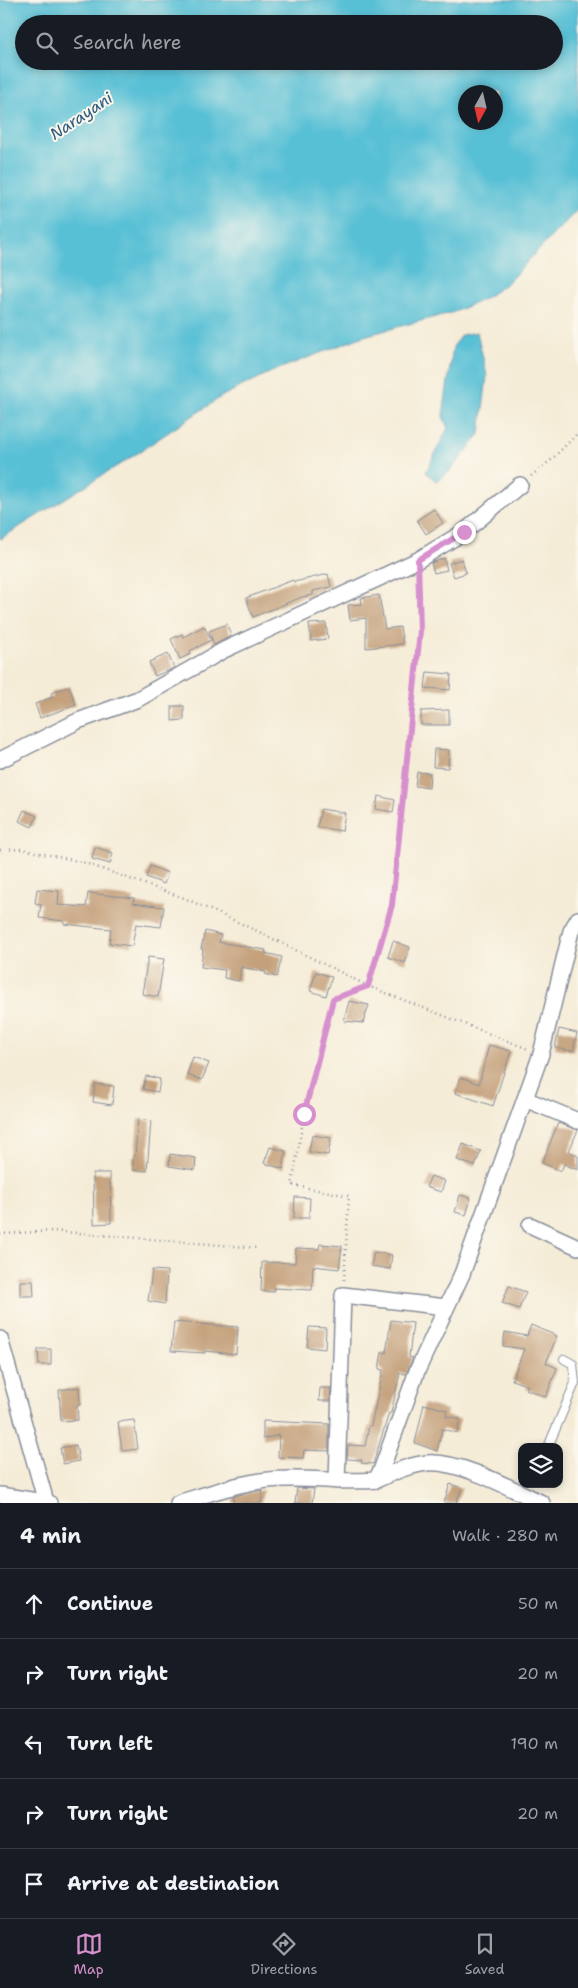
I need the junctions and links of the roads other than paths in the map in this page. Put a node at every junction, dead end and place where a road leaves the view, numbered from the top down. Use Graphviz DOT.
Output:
graph roads {
  1 [pos="520,485"];
  2 [pos="0,760"];
  3 [pos="578,919"];
  4 [pos="525,1099"];
  5 [pos="578,1121"];
  6 [pos="530,1225"];
  7 [pos="578,1246"];
  8 [pos="446,1307"];
  9 [pos="0,1339"];
  10 [pos="564,1359"];
  11 [pos="550,1443"];
  12 [pos="376,1480"];
  13 [pos="337,1481"];
  14 [pos="0,1495"];
  15 [pos="48,1503"];
  16 [pos="178,1503"];
  17 [pos="542,1503"];
  1 -- 2 [label="street"];
  3 -- 4 [label="street"];
  4 -- 5 [label="street"];
  4 -- 8 [label="street"];
  6 -- 7 [label="street"];
  8 -- 12 [label="street"];
  8 -- 13 [label="street"];
  9 -- 15 [label="street"];
  10 -- 11 [label="lane"];
  12 -- 13 [label="street"];
  12 -- 17 [label="street"];
  13 -- 16 [label="street"];
  14 -- 15 [label="street"];
}
